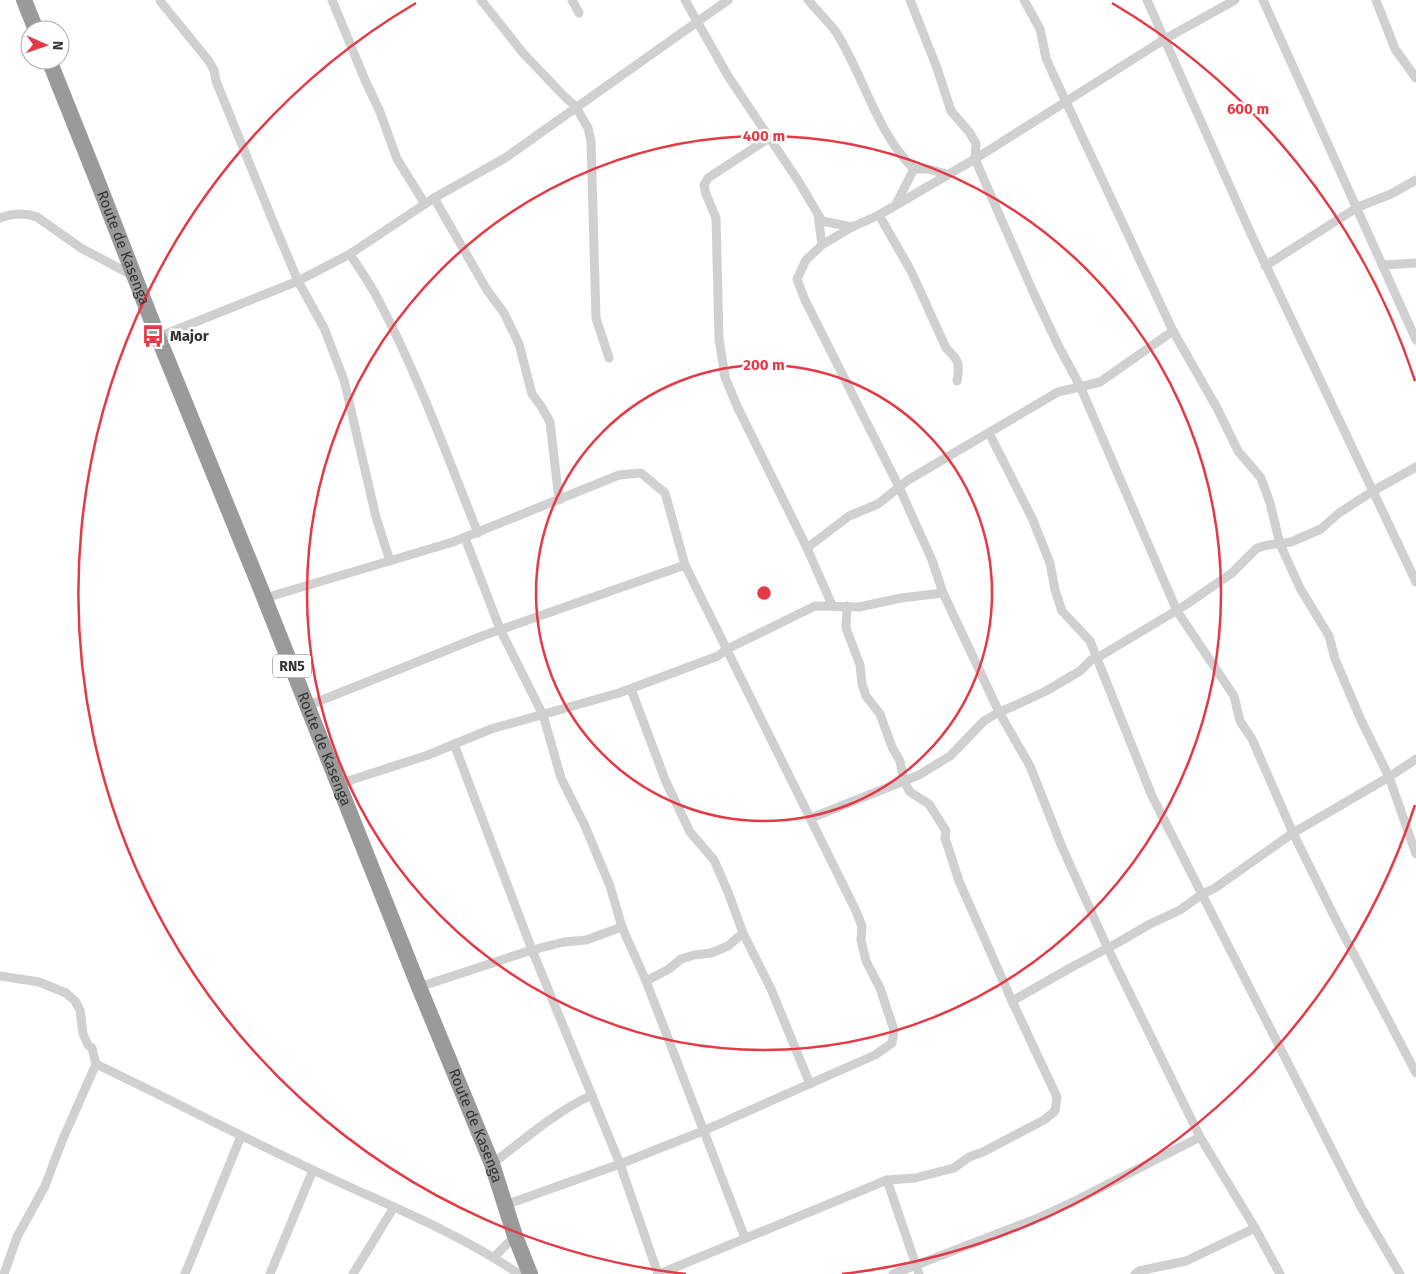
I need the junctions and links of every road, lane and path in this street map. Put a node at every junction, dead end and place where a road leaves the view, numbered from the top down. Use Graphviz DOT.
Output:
graph roads {
  1 [pos="24,0"];
  2 [pos="332,0"];
  3 [pos="481,0"];
  4 [pos="572,0"];
  5 [pos="684,0"];
  6 [pos="728,0"];
  7 [pos="808,0"];
  8 [pos="910,0"];
  9 [pos="1024,0"];
  10 [pos="1147,0"];
  11 [pos="1235,0"];
  12 [pos="1263,0"];
  13 [pos="1376,0"];
  14 [pos="160,2"];
  15 [pos="580,13"];
  16 [pos="32,20"];
  17 [pos="697,22"];
  18 [pos="1165,39"];
  19 [pos="52,70"];
  20 [pos="1416,78"];
  21 [pos="1067,102"];
  22 [pos="576,107"];
  23 [pos="769,138"];
  24 [pos="974,159"];
  25 [pos="914,169"];
  26 [pos="947,174"];
  27 [pos="1416,180"];
  28 [pos="434,198"];
  29 [pos="425,204"];
  30 [pos="895,206"];
  31 [pos="1358,207"];
  32 [pos="818,214"];
  33 [pos="879,215"];
  34 [pos="0,218"];
  35 [pos="852,227"];
  36 [pos="822,245"];
  37 [pos="350,254"];
  38 [pos="1416,262"];
  39 [pos="1382,265"];
  40 [pos="1265,266"];
  41 [pos="135,276"];
  42 [pos="298,281"];
  43 [pos="1173,331"];
  44 [pos="158,337"];
  45 [pos="1416,340"];
  46 [pos="609,358"];
  47 [pos="957,381"];
  48 [pos="1080,386"];
  49 [pos="989,433"];
  50 [pos="1416,467"];
  51 [pos="899,487"];
  52 [pos="1373,491"];
  53 [pos="559,500"];
  54 [pos="478,533"];
  55 [pos="465,538"];
  56 [pos="1280,544"];
  57 [pos="807,548"];
  58 [pos="390,561"];
  59 [pos="685,565"];
  60 [pos="1416,582"];
  61 [pos="943,593"];
  62 [pos="265,598"];
  63 [pos="832,605"];
  64 [pos="847,606"];
  65 [pos="1177,610"];
  66 [pos="500,630"];
  67 [pos="728,649"];
  68 [pos="1097,658"];
  69 [pos="630,689"];
  70 [pos="307,706"];
  71 [pos="999,712"];
  72 [pos="543,715"];
  73 [pos="454,744"];
  74 [pos="1416,759"];
  75 [pos="1388,778"];
  76 [pos="904,781"];
  77 [pos="338,784"];
  78 [pos="811,818"];
  79 [pos="1293,833"];
  80 [pos="1416,854"];
  81 [pos="1201,895"];
  82 [pos="622,927"];
  83 [pos="743,933"];
  84 [pos="1108,949"];
  85 [pos="532,950"];
  86 [pos="0,976"];
  87 [pos="646,981"];
  88 [pos="419,987"];
  89 [pos="1012,1001"];
  90 [pos="96,1064"];
  91 [pos="1416,1073"];
  92 [pos="810,1084"];
  93 [pos="592,1095"];
  94 [pos="703,1131"];
  95 [pos="242,1136"];
  96 [pos="1200,1137"];
  97 [pos="492,1164"];
  98 [pos="620,1164"];
  99 [pos="312,1170"];
  100 [pos="887,1180"];
  101 [pos="505,1205"];
  102 [pos="394,1207"];
  103 [pos="1255,1228"];
  104 [pos="515,1236"];
  105 [pos="745,1238"];
  106 [pos="494,1257"];
  107 [pos="917,1270"];
  108 [pos="4,1274"];
  109 [pos="185,1274"];
  110 [pos="270,1274"];
  111 [pos="353,1274"];
  112 [pos="519,1274"];
  113 [pos="530,1274"];
  114 [pos="658,1274"];
  115 [pos="893,1274"];
  116 [pos="1135,1274"];
  117 [pos="1280,1274"];
  118 [pos="1400,1274"];
  1 -- 16 [label="highway"];
  2 -- 29 [label="street"];
  3 -- 22 [label="street"];
  4 -- 15 [label="street"];
  5 -- 17 [label="street"];
  6 -- 17 [label="street"];
  7 -- 25 [label="street"];
  8 -- 24 [label="street"];
  9 -- 21 [label="street"];
  10 -- 18 [label="street"];
  11 -- 18 [label="street"];
  12 -- 31 [label="street"];
  13 -- 20 [label="street"];
  14 -- 42 [label="street"];
  17 -- 22 [label="street"];
  17 -- 23 [label="street"];
  18 -- 21 [label="street"];
  18 -- 40 [label="street"];
  19 -- 41 [label="highway, Route de Kasenga / RN5"];
  21 -- 24 [label="street"];
  21 -- 43 [label="street"];
  22 -- 28 [label="street"];
  22 -- 46 [label="street"];
  23 -- 32 [label="street"];
  23 -- 57 [label="street"];
  24 -- 26 [label="street"];
  24 -- 48 [label="street"];
  25 -- 26 [label="street"];
  25 -- 30 [label="street"];
  26 -- 30 [label="street"];
  27 -- 31 [label="street"];
  28 -- 29 [label="street"];
  28 -- 53 [label="street"];
  29 -- 37 [label="street"];
  30 -- 33 [label="street"];
  31 -- 39 [label="street"];
  31 -- 40 [label="street"];
  32 -- 35 [label="street"];
  32 -- 36 [label="street"];
  33 -- 35 [label="street"];
  33 -- 47 [label="street"];
  34 -- 41 [label="street"];
  35 -- 36 [label="street"];
  36 -- 51 [label="street"];
  37 -- 42 [label="street"];
  37 -- 54 [label="street"];
  38 -- 39 [label="street"];
  39 -- 45 [label="street"];
  40 -- 52 [label="street"];
  41 -- 44 [label="highway, Route de Kasenga / RN5"];
  42 -- 44 [label="street"];
  42 -- 58 [label="street"];
  43 -- 48 [label="street"];
  43 -- 56 [label="street"];
  44 -- 62 [label="highway, Route de Kasenga / RN5"];
  48 -- 49 [label="street"];
  48 -- 65 [label="street"];
  49 -- 51 [label="street"];
  49 -- 68 [label="street"];
  50 -- 52 [label="street"];
  51 -- 57 [label="street"];
  51 -- 61 [label="street"];
  52 -- 56 [label="street"];
  52 -- 60 [label="street"];
  53 -- 54 [label="street"];
  53 -- 59 [label="street"];
  54 -- 55 [label="street"];
  55 -- 58 [label="street"];
  55 -- 66 [label="street"];
  56 -- 65 [label="street"];
  56 -- 75 [label="street"];
  57 -- 63 [label="street"];
  58 -- 62 [label="street"];
  59 -- 66 [label="street"];
  59 -- 67 [label="street"];
  61 -- 64 [label="street"];
  61 -- 71 [label="street"];
  62 -- 70 [label="highway, Route de Kasenga / RN5"];
  63 -- 64 [label="street"];
  63 -- 67 [label="street"];
  64 -- 76 [label="street"];
  65 -- 68 [label="street"];
  65 -- 79 [label="street"];
  66 -- 70 [label="street"];
  66 -- 72 [label="street"];
  67 -- 69 [label="street"];
  67 -- 78 [label="street"];
  68 -- 71 [label="street"];
  68 -- 81 [label="street"];
  69 -- 72 [label="street"];
  69 -- 83 [label="street"];
  70 -- 77 [label="highway, Route de Kasenga / RN5"];
  71 -- 76 [label="street"];
  71 -- 84 [label="street"];
  72 -- 73 [label="street"];
  72 -- 82 [label="street"];
  73 -- 77 [label="street"];
  73 -- 85 [label="street"];
  74 -- 75 [label="street"];
  75 -- 79 [label="street"];
  75 -- 80 [label="street"];
  76 -- 78 [label="street"];
  76 -- 89 [label="street"];
  77 -- 88 [label="highway, Route de Kasenga / RN5"];
  78 -- 92 [label="street"];
  79 -- 81 [label="street"];
  79 -- 91 [label="street"];
  81 -- 84 [label="street"];
  81 -- 118 [label="street"];
  82 -- 85 [label="street"];
  82 -- 87 [label="street"];
  83 -- 87 [label="street"];
  83 -- 92 [label="street"];
  84 -- 89 [label="street"];
  84 -- 96 [label="street"];
  85 -- 88 [label="street"];
  85 -- 93 [label="street"];
  86 -- 90 [label="street"];
  87 -- 94 [label="street"];
  88 -- 97 [label="highway, Route de Kasenga / RN5"];
  89 -- 100 [label="street"];
  90 -- 95 [label="street"];
  90 -- 108 [label="street"];
  92 -- 94 [label="street"];
  93 -- 97 [label="street"];
  93 -- 98 [label="street"];
  94 -- 98 [label="street"];
  94 -- 105 [label="street"];
  95 -- 99 [label="street"];
  95 -- 109 [label="street"];
  96 -- 103 [label="street"];
  96 -- 107 [label="street"];
  97 -- 101 [label="highway, Route de Kasenga / RN5"];
  98 -- 101 [label="street"];
  98 -- 114 [label="street"];
  99 -- 102 [label="street"];
  99 -- 110 [label="street"];
  100 -- 105 [label="street"];
  100 -- 107 [label="street"];
  101 -- 104 [label="highway, Route de Kasenga / RN5"];
  102 -- 106 [label="street"];
  102 -- 111 [label="street"];
  103 -- 116 [label="street"];
  103 -- 117 [label="street"];
  104 -- 106 [label="street"];
  104 -- 113 [label="highway, Route de Kasenga / RN5"];
  105 -- 114 [label="street"];
  106 -- 112 [label="street"];
  107 -- 115 [label="street"];
}
